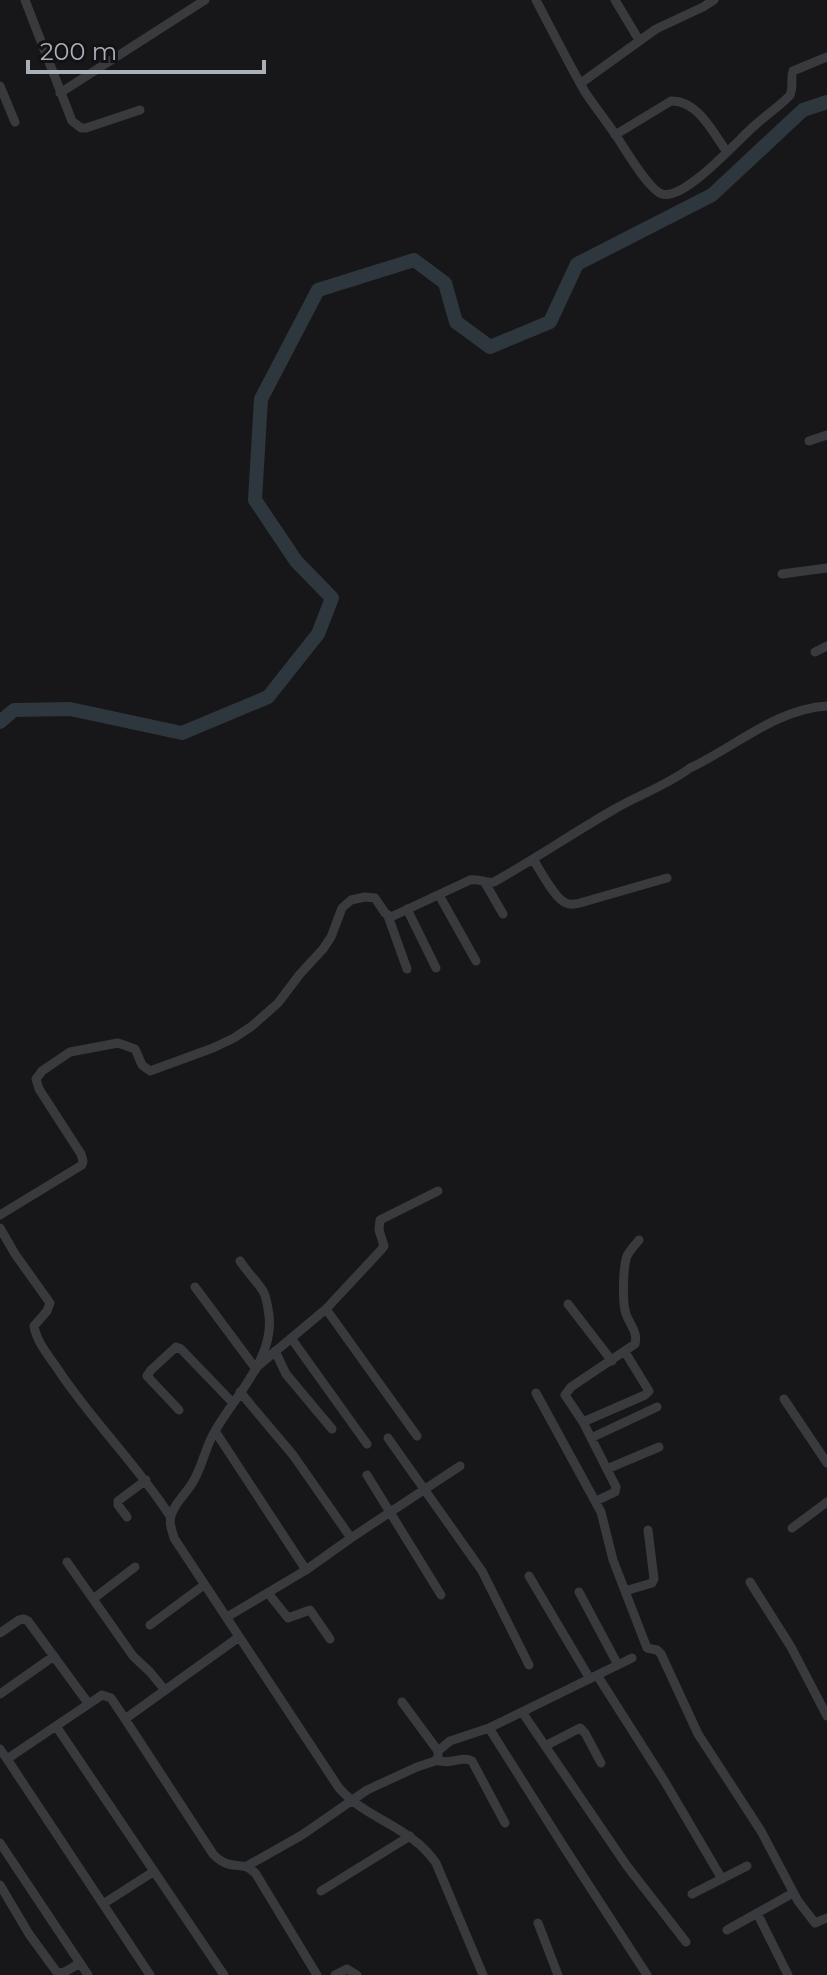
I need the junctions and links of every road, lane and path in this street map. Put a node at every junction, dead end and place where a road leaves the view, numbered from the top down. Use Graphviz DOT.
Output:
graph roads {
  1 [pos="25,0"];
  2 [pos="205,0"];
  3 [pos="536,0"];
  4 [pos="615,0"];
  5 [pos="714,0"];
  6 [pos="639,40"];
  7 [pos="827,57"];
  8 [pos="581,83"];
  9 [pos="0,86"];
  10 [pos="60,93"];
  11 [pos="140,110"];
  12 [pos="15,122"];
  13 [pos="615,135"];
  14 [pos="727,152"];
  15 [pos="827,435"];
  16 [pos="809,441"];
  17 [pos="827,568"];
  18 [pos="782,574"];
  19 [pos="827,646"];
  20 [pos="815,652"];
  21 [pos="827,706"];
  22 [pos="533,859"];
  23 [pos="667,878"];
  24 [pos="484,881"];
  25 [pos="439,895"];
  26 [pos="407,909"];
  27 [pos="503,914"];
  28 [pos="388,916"];
  29 [pos="476,961"];
  30 [pos="436,968"];
  31 [pos="407,969"];
  32 [pos="438,1191"];
  33 [pos="0,1215"];
  34 [pos="0,1228"];
  35 [pos="639,1240"];
  36 [pos="240,1261"];
  37 [pos="195,1287"];
  38 [pos="568,1304"];
  39 [pos="326,1309"];
  40 [pos="291,1338"];
  41 [pos="275,1351"];
  42 [pos="625,1352"];
  43 [pos="612,1361"];
  44 [pos="257,1368"];
  45 [pos="240,1392"];
  46 [pos="536,1393"];
  47 [pos="784,1399"];
  48 [pos="233,1403"];
  49 [pos="657,1407"];
  50 [pos="179,1410"];
  51 [pos="583,1422"];
  52 [pos="332,1429"];
  53 [pos="215,1431"];
  54 [pos="417,1436"];
  55 [pos="388,1438"];
  56 [pos="591,1438"];
  57 [pos="367,1444"];
  58 [pos="659,1447"];
  59 [pos="827,1463"];
  60 [pos="460,1466"];
  61 [pos="607,1469"];
  62 [pos="367,1475"];
  63 [pos="146,1480"];
  64 [pos="424,1490"];
  65 [pos="596,1501"];
  66 [pos="827,1502"];
  67 [pos="390,1512"];
  68 [pos="170,1516"];
  69 [pos="127,1517"];
  70 [pos="792,1528"];
  71 [pos="648,1530"];
  72 [pos="351,1538"];
  73 [pos="67,1562"];
  74 [pos="135,1567"];
  75 [pos="306,1570"];
  76 [pos="529,1576"];
  77 [pos="750,1582"];
  78 [pos="204,1585"];
  79 [pos="625,1591"];
  80 [pos="579,1592"];
  81 [pos="268,1593"];
  82 [pos="441,1595"];
  83 [pos="93,1599"];
  84 [pos="227,1617"];
  85 [pos="150,1625"];
  86 [pos="0,1633"];
  87 [pos="239,1637"];
  88 [pos="330,1639"];
  89 [pos="54,1656"];
  90 [pos="632,1658"];
  91 [pos="529,1665"];
  92 [pos="618,1665"];
  93 [pos="594,1677"];
  94 [pos="164,1689"];
  95 [pos="0,1694"];
  96 [pos="402,1702"];
  97 [pos="88,1703"];
  98 [pos="522,1712"];
  99 [pos="827,1716"];
  100 [pos="125,1719"];
  101 [pos="56,1726"];
  102 [pos="489,1728"];
  103 [pos="545,1746"];
  104 [pos="0,1749"];
  105 [pos="437,1755"];
  106 [pos="7,1759"];
  107 [pos="601,1763"];
  108 [pos="350,1802"];
  109 [pos="505,1823"];
  110 [pos="410,1836"];
  111 [pos="0,1843"];
  112 [pos="247,1866"];
  113 [pos="747,1866"];
  114 [pos="153,1872"];
  115 [pos="722,1879"];
  116 [pos="0,1885"];
  117 [pos="321,1891"];
  118 [pos="793,1893"];
  119 [pos="692,1894"];
  120 [pos="103,1904"];
  121 [pos="757,1913"];
  122 [pos="827,1918"];
  123 [pos="538,1923"];
  124 [pos="727,1930"];
  125 [pos="686,1942"];
  126 [pos="80,1963"];
  127 [pos="88,1975"];
  128 [pos="150,1975"];
  129 [pos="224,1975"];
  130 [pos="317,1975"];
  131 [pos="335,1975"];
  132 [pos="357,1975"];
  133 [pos="483,1975"];
  134 [pos="558,1975"];
  135 [pos="647,1975"];
  136 [pos="788,1975"];
  1 -- 10 [label="street"];
  2 -- 10 [label="street"];
  3 -- 8 [label="street"];
  4 -- 6 [label="street"];
  5 -- 6 [label="street"];
  6 -- 8 [label="street"];
  7 -- 14 [label="street"];
  8 -- 13 [label="street"];
  9 -- 12 [label="street"];
  10 -- 11 [label="street"];
  13 -- 14 [label="street"];
  13 -- 14 [label="street"];
  15 -- 16 [label="street"];
  17 -- 18 [label="street"];
  19 -- 20 [label="street"];
  21 -- 22 [label="street"];
  22 -- 23 [label="street"];
  22 -- 24 [label="street"];
  24 -- 25 [label="street"];
  24 -- 27 [label="street"];
  25 -- 26 [label="street"];
  25 -- 29 [label="street"];
  26 -- 28 [label="street"];
  26 -- 30 [label="street"];
  28 -- 31 [label="street"];
  28 -- 33 [label="street"];
  32 -- 39 [label="street"];
  34 -- 63 [label="street"];
  35 -- 42 [label="street"];
  36 -- 44 [label="street"];
  37 -- 44 [label="street"];
  38 -- 43 [label="street"];
  39 -- 40 [label="street"];
  39 -- 54 [label="street"];
  40 -- 41 [label="street"];
  40 -- 57 [label="street"];
  41 -- 44 [label="street"];
  41 -- 52 [label="street"];
  42 -- 43 [label="street"];
  42 -- 51 [label="street"];
  43 -- 51 [label="street"];
  44 -- 45 [label="street"];
  45 -- 48 [label="street"];
  45 -- 72 [label="street"];
  46 -- 65 [label="street"];
  47 -- 59 [label="street"];
  48 -- 50 [label="street"];
  48 -- 53 [label="street"];
  49 -- 56 [label="street"];
  51 -- 56 [label="street"];
  53 -- 68 [label="street"];
  53 -- 75 [label="street"];
  55 -- 64 [label="street"];
  56 -- 61 [label="street"];
  58 -- 61 [label="street"];
  60 -- 64 [label="street"];
  61 -- 65 [label="street"];
  62 -- 67 [label="street"];
  63 -- 68 [label="street"];
  63 -- 69 [label="street"];
  64 -- 67 [label="street"];
  64 -- 91 [label="street"];
  65 -- 79 [label="street"];
  66 -- 70 [label="street"];
  67 -- 72 [label="street"];
  67 -- 82 [label="street"];
  68 -- 78 [label="street"];
  71 -- 79 [label="street"];
  72 -- 75 [label="street"];
  73 -- 83 [label="street"];
  74 -- 83 [label="street"];
  75 -- 81 [label="street"];
  76 -- 93 [label="street"];
  77 -- 99 [label="street"];
  78 -- 84 [label="street"];
  78 -- 85 [label="street"];
  79 -- 118 [label="street"];
  80 -- 92 [label="street"];
  81 -- 84 [label="street"];
  81 -- 88 [label="street"];
  83 -- 94 [label="street"];
  84 -- 87 [label="street"];
  86 -- 89 [label="street"];
  87 -- 94 [label="street"];
  87 -- 108 [label="street"];
  89 -- 95 [label="street"];
  89 -- 97 [label="street"];
  90 -- 92 [label="street"];
  92 -- 93 [label="street"];
  93 -- 98 [label="street"];
  93 -- 115 [label="street"];
  94 -- 100 [label="street"];
  96 -- 105 [label="street"];
  97 -- 100 [label="street"];
  97 -- 101 [label="street"];
  98 -- 102 [label="street"];
  98 -- 103 [label="street"];
  100 -- 112 [label="street"];
  101 -- 106 [label="street"];
  101 -- 114 [label="street"];
  102 -- 105 [label="street"];
  102 -- 135 [label="street"];
  103 -- 107 [label="street"];
  103 -- 125 [label="street"];
  104 -- 106 [label="street"];
  105 -- 108 [label="street"];
  105 -- 109 [label="street"];
  106 -- 120 [label="street"];
  108 -- 110 [label="street"];
  108 -- 112 [label="street"];
  110 -- 117 [label="street"];
  110 -- 133 [label="street"];
  111 -- 126 [label="street"];
  112 -- 130 [label="street"];
  113 -- 115 [label="street"];
  114 -- 120 [label="street"];
  114 -- 129 [label="street"];
  115 -- 119 [label="street"];
  116 -- 126 [label="street"];
  118 -- 121 [label="street"];
  118 -- 122 [label="street"];
  120 -- 128 [label="street"];
  121 -- 124 [label="street"];
  121 -- 136 [label="street"];
  123 -- 134 [label="street"];
  126 -- 127 [label="street"];
  131 -- 132 [label="street"];
}
